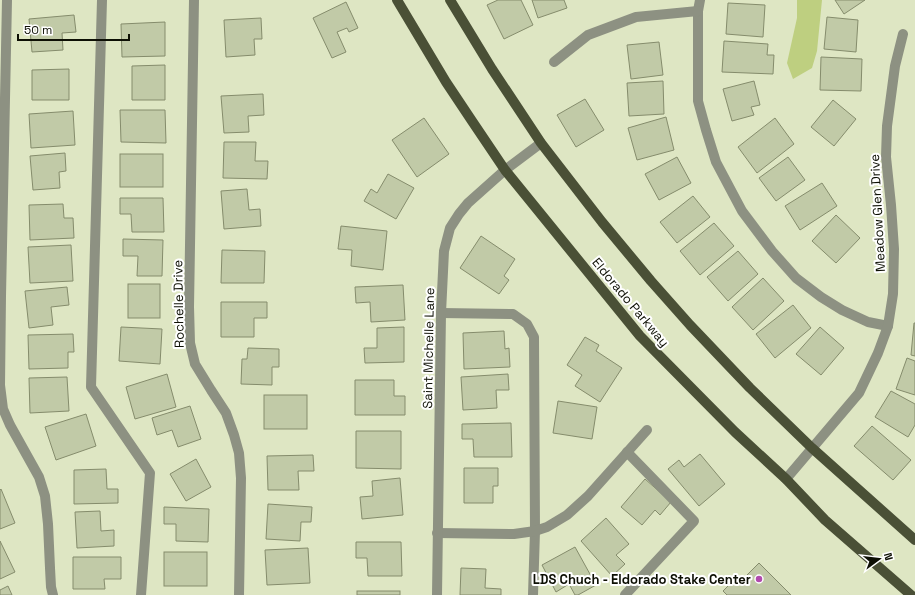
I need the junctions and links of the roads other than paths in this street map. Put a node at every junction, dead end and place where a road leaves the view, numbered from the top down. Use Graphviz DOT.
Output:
graph roads {
  1 [pos="7,0"];
  2 [pos="102,0"];
  3 [pos="194,0"];
  4 [pos="397,0"];
  5 [pos="450,0"];
  6 [pos="700,0"];
  7 [pos="698,11"];
  8 [pos="903,34"];
  9 [pos="554,62"];
  10 [pos="541,142"];
  11 [pos="505,170"];
  12 [pos="0,296"];
  13 [pos="441,313"];
  14 [pos="888,326"];
  15 [pos="647,430"];
  16 [pos="812,448"];
  17 [pos="627,452"];
  18 [pos="786,479"];
  19 [pos="535,531"];
  20 [pos="437,534"];
  21 [pos="915,540"];
  22 [pos="53,595"];
  23 [pos="141,595"];
  24 [pos="239,595"];
  25 [pos="436,595"];
  26 [pos="533,595"];
  27 [pos="625,595"];
  28 [pos="911,595"];
  1 -- 12 [label="street"];
  2 -- 23 [label="street"];
  3 -- 24 [label="street, Rochelle Drive"];
  4 -- 11 [label="main road, Eldorado Parkway"];
  5 -- 10 [label="main road"];
  6 -- 7 [label="street"];
  7 -- 9 [label="street"];
  7 -- 14 [label="street"];
  8 -- 14 [label="street, Meadow Glen Drive"];
  10 -- 11 [label="street, Saint Michelle Lane"];
  10 -- 16 [label="main road"];
  11 -- 13 [label="street, Saint Michelle Lane"];
  11 -- 18 [label="main road, Eldorado Parkway"];
  12 -- 22 [label="street"];
  13 -- 19 [label="street"];
  13 -- 20 [label="street, Saint Michelle Lane"];
  14 -- 16 [label="street, Meadow Glen Drive"];
  15 -- 17 [label="street"];
  16 -- 18 [label="street, Meadow Glen Drive"];
  16 -- 21 [label="main road"];
  17 -- 19 [label="street"];
  17 -- 27 [label="street"];
  18 -- 28 [label="main road, Eldorado Parkway"];
  19 -- 20 [label="street"];
  19 -- 26 [label="street"];
  20 -- 25 [label="street, Saint Michelle Lane"];
}
